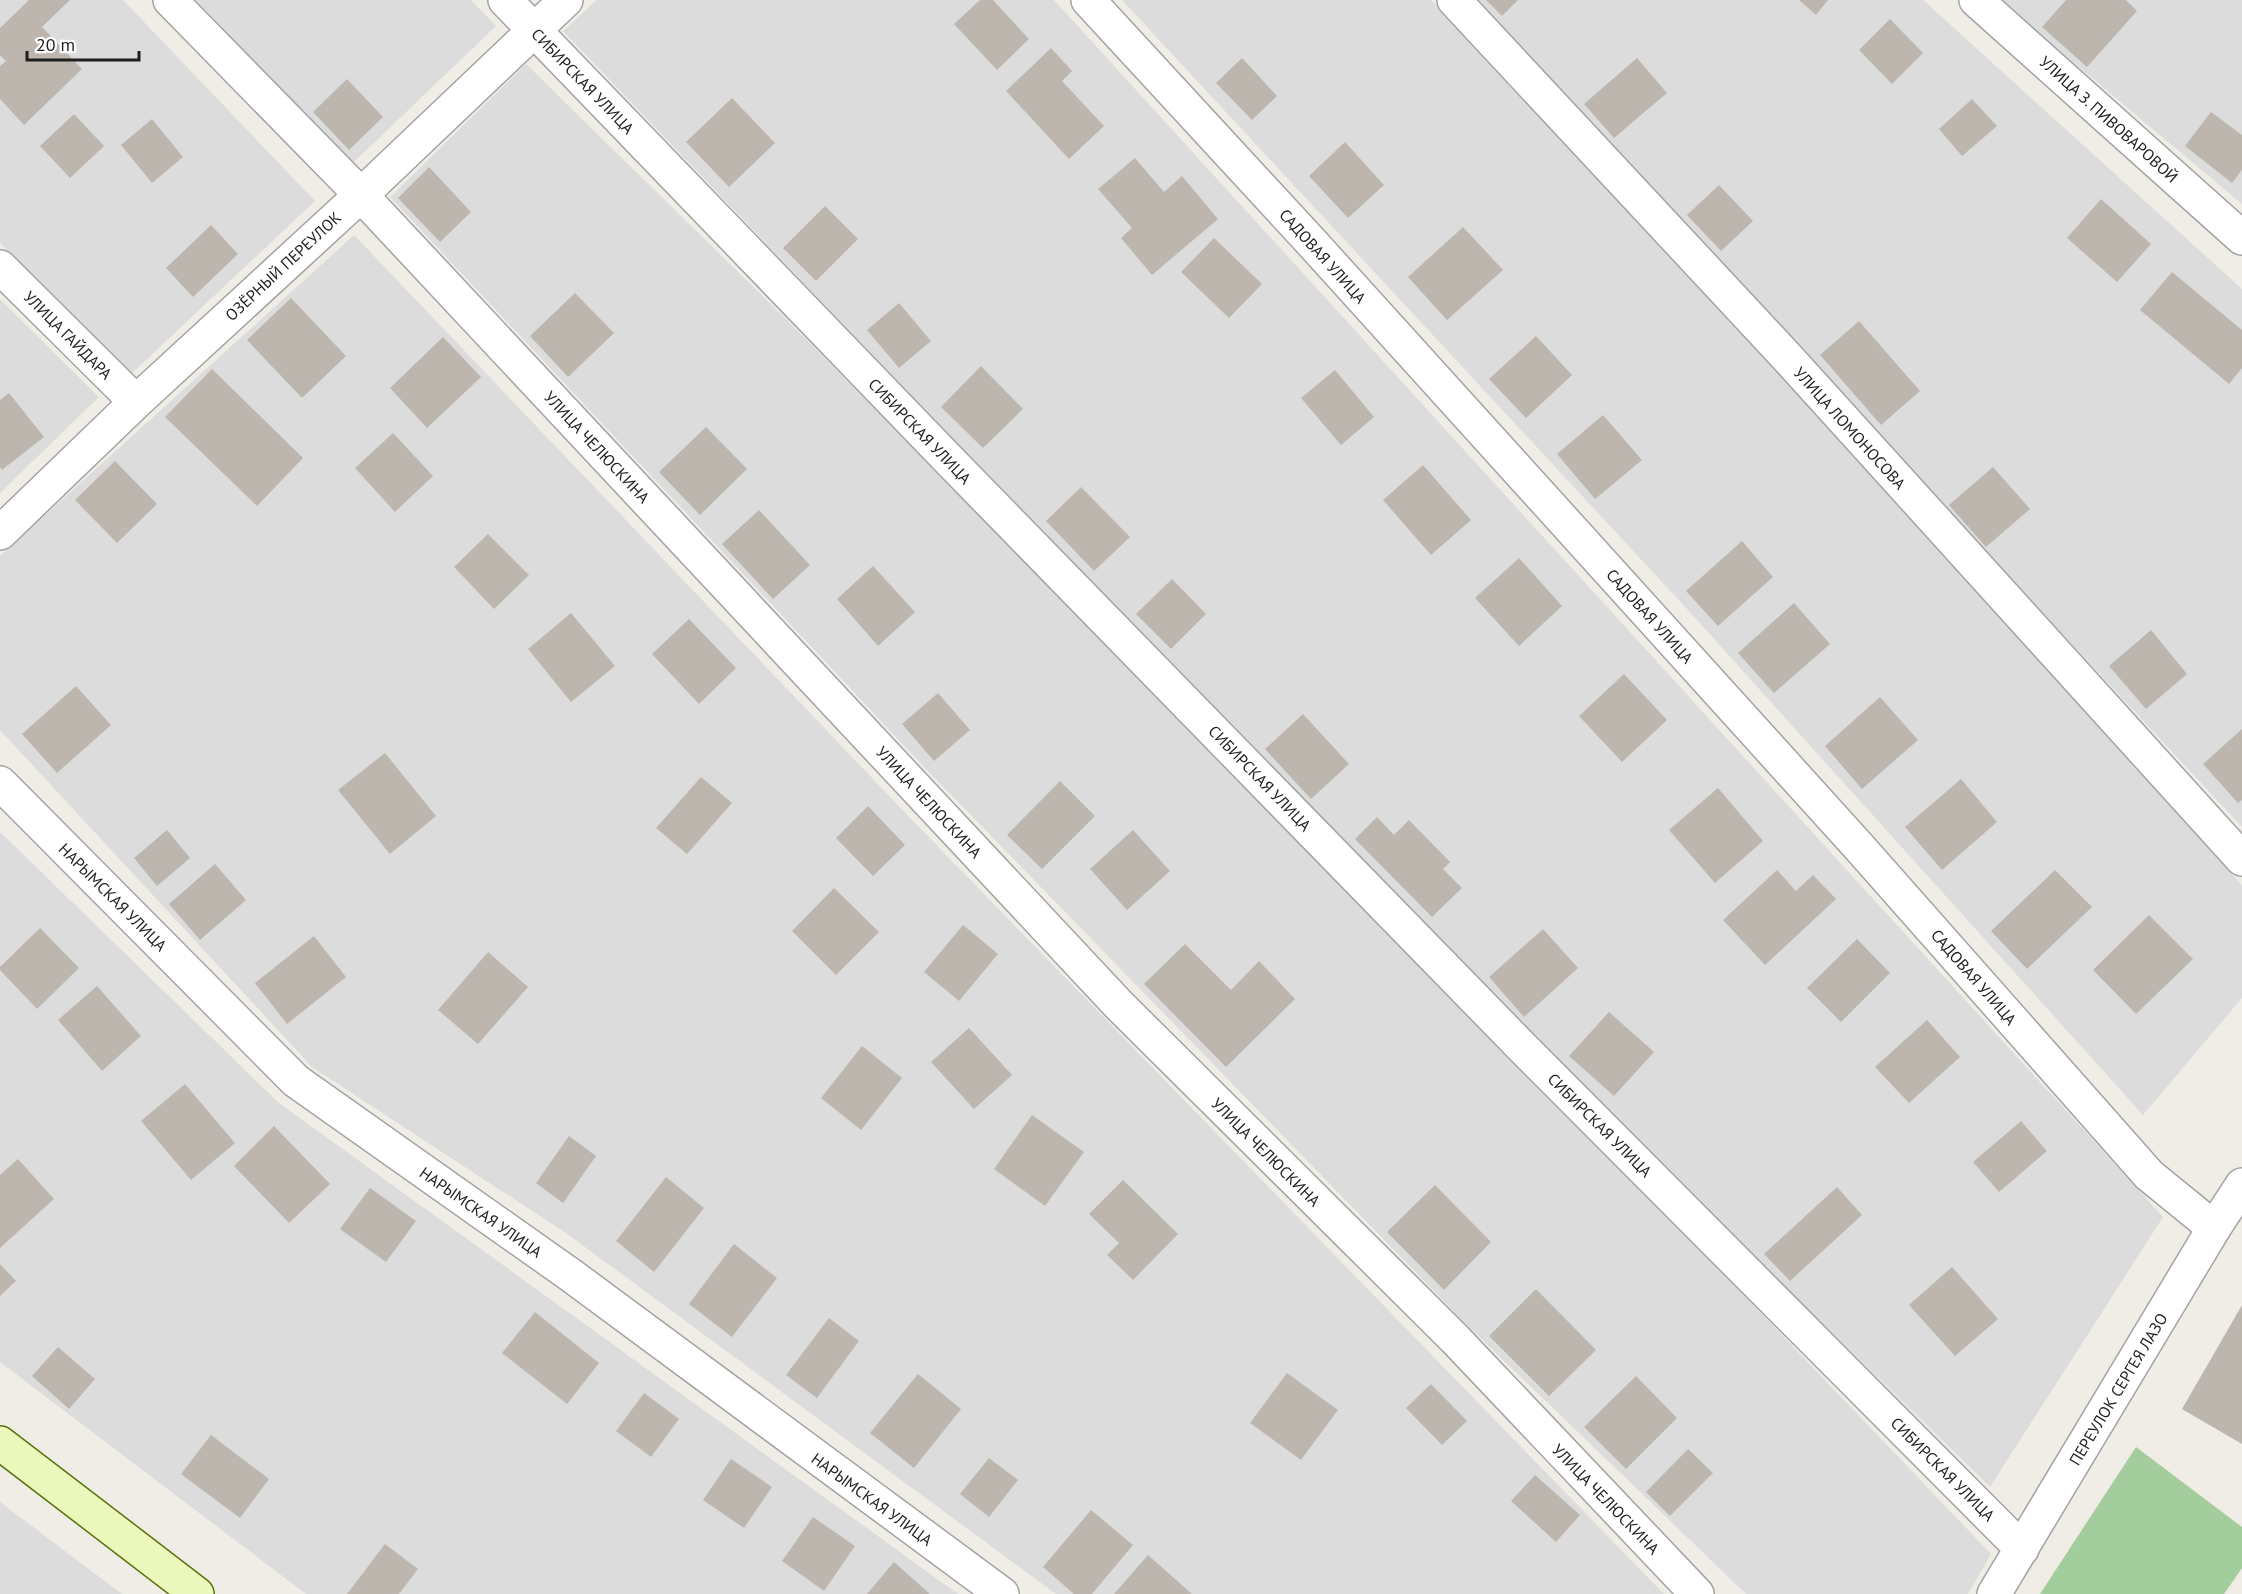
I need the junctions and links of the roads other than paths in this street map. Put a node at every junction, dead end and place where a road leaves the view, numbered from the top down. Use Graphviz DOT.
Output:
graph roads {
  1 [pos="170,0"];
  2 [pos="505,0"];
  3 [pos="566,0"];
  4 [pos="1088,0"];
  5 [pos="1454,0"];
  6 [pos="1976,0"];
  7 [pos="534,30"];
  8 [pos="361,195"];
  9 [pos="2242,238"];
  10 [pos="0,267"];
  11 [pos="136,402"];
  12 [pos="0,533"];
  13 [pos="0,783"];
  14 [pos="2242,859"];
  15 [pos="2242,1185"];
  16 [pos="2214,1228"];
  17 [pos="0,1443"];
  18 [pos="2022,1549"];
  19 [pos="197,1594"];
  20 [pos="1002,1594"];
  21 [pos="1697,1594"];
  22 [pos="1994,1594"];
  1 -- 8 [label="street, УЛИЦА ЧЕЛЮСКИНА"];
  2 -- 7 [label="street, СИБИРСКАЯ УЛИЦА"];
  3 -- 7 [label="street, ОЗЁРНЫЙ ПЕРЕУЛОК"];
  4 -- 16 [label="street, САДОВАЯ УЛИЦА"];
  5 -- 14 [label="street, УЛИЦА ЛОМОНОСОВА"];
  6 -- 9 [label="street, УЛИЦА З. ПИВОВАРОВОЙ"];
  7 -- 8 [label="street, ОЗЁРНЫЙ ПЕРЕУЛОК"];
  7 -- 18 [label="street, СИБИРСКАЯ УЛИЦА"];
  8 -- 11 [label="street, ОЗЁРНЫЙ ПЕРЕУЛОК"];
  8 -- 21 [label="street, УЛИЦА ЧЕЛЮСКИНА"];
  10 -- 11 [label="street, УЛИЦА ГАЙДАРА"];
  11 -- 12 [label="street, ОЗЁРНЫЙ ПЕРЕУЛОК"];
  13 -- 20 [label="street, НАРЫМСКАЯ УЛИЦА"];
  15 -- 16 [label="street, ПЕРЕУЛОК СЕРГЕЯ ЛАЗО"];
  16 -- 18 [label="street, ПЕРЕУЛОК СЕРГЕЯ ЛАЗО"];
  17 -- 19 [label="main road"];
  18 -- 22 [label="street, ПЕРЕУЛОК СЕРГЕЯ ЛАЗО"];
}
